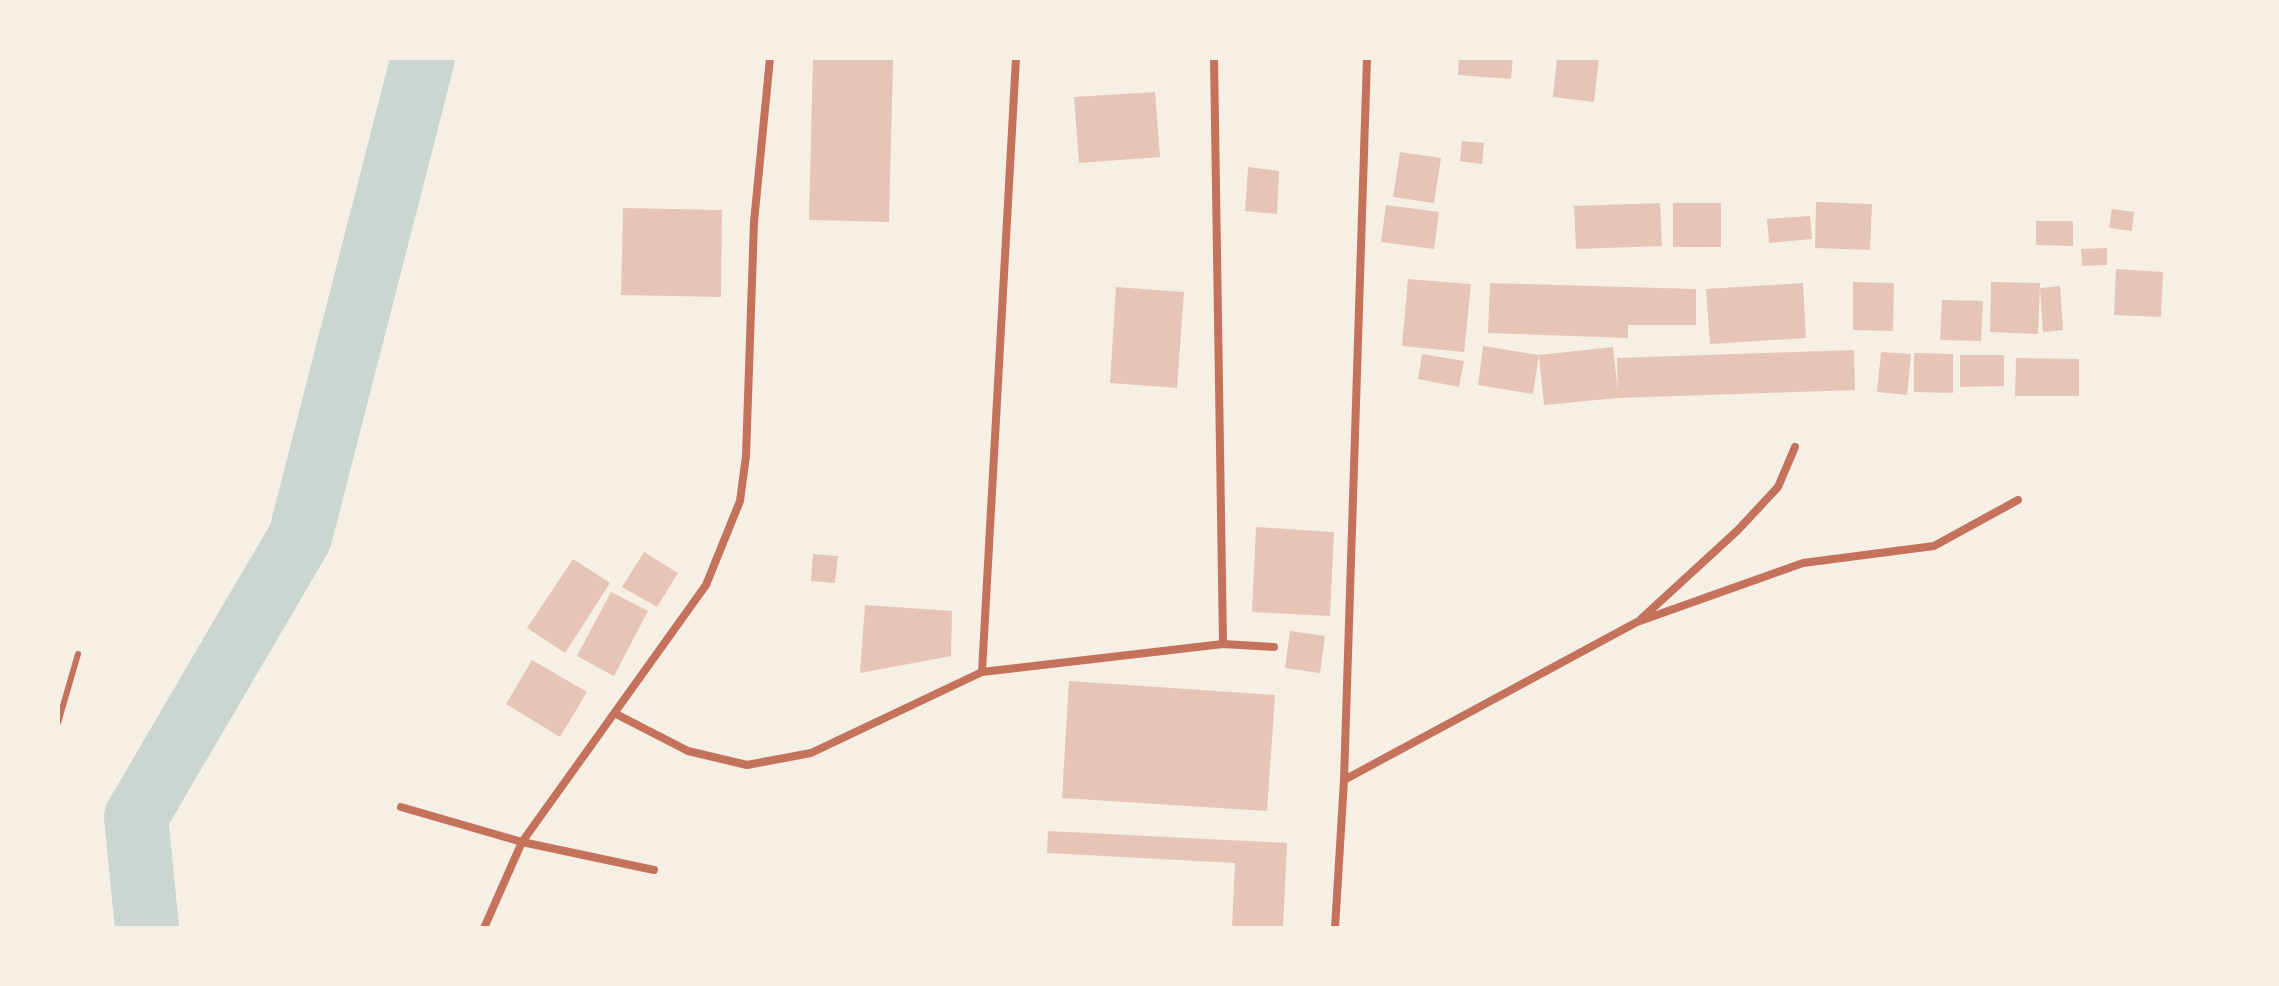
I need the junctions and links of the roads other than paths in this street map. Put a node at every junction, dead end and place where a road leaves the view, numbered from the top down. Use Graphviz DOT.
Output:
graph roads {
  1 [pos="770,58"];
  2 [pos="1016,58"];
  3 [pos="1214,58"];
  4 [pos="1367,58"];
  5 [pos="1795,447"];
  6 [pos="2018,500"];
  7 [pos="1637,622"];
  8 [pos="1223,644"];
  9 [pos="1274,647"];
  10 [pos="78,654"];
  11 [pos="982,672"];
  12 [pos="616,714"];
  13 [pos="58,723"];
  14 [pos="1344,780"];
  15 [pos="401,807"];
  16 [pos="522,842"];
  17 [pos="654,870"];
  18 [pos="484,928"];
  19 [pos="1335,928"];
  1 -- 12 [label="street"];
  2 -- 11 [label="street"];
  3 -- 8 [label="street"];
  4 -- 14 [label="street"];
  5 -- 7 [label="street"];
  6 -- 7 [label="street"];
  7 -- 14 [label="street"];
  8 -- 9 [label="street"];
  8 -- 11 [label="street"];
  10 -- 13 [label="lane"];
  11 -- 12 [label="street"];
  12 -- 16 [label="street"];
  14 -- 19 [label="street"];
  15 -- 16 [label="street"];
  16 -- 17 [label="street"];
  16 -- 18 [label="street"];
}
